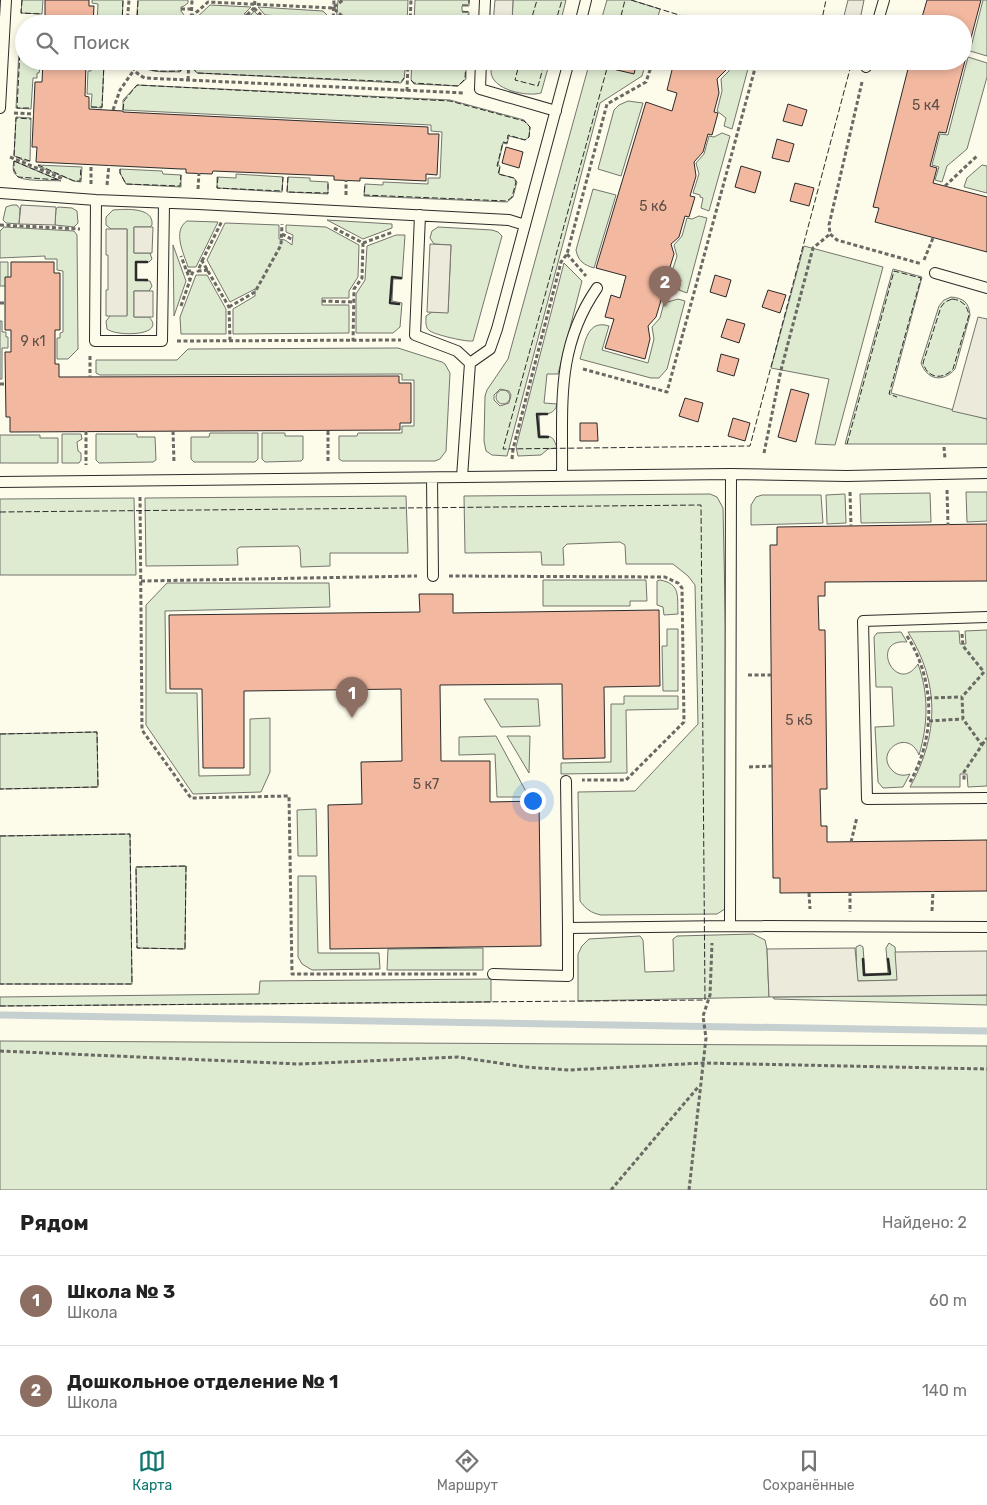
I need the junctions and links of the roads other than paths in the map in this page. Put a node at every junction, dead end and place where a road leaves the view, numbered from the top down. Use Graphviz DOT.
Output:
graph roads {
  1 [pos="6,0"];
  2 [pos="485,0"];
  3 [pos="586,0"];
  4 [pos="884,0"];
  5 [pos="484,15"];
  6 [pos="582,15"];
  7 [pos="880,15"];
  8 [pos="481,70"];
  9 [pos="567,70"];
  10 [pos="0,108"];
  11 [pos="556,111"];
  12 [pos="0,193"];
  13 [pos="96,200"];
  14 [pos="164,202"];
  15 [pos="420,215"];
  16 [pos="525,225"];
  17 [pos="935,273"];
  18 [pos="597,288"];
  19 [pos="987,288"];
  20 [pos="470,363"];
  21 [pos="987,473"];
  22 [pos="731,474"];
  23 [pos="562,476"];
  24 [pos="462,477"];
  25 [pos="432,478"];
  26 [pos="0,482"];
  27 [pos="433,576"];
  28 [pos="987,617"];
  29 [pos="566,781"];
  30 [pos="987,798"];
  31 [pos="730,926"];
  32 [pos="987,927"];
  33 [pos="568,928"];
  34 [pos="493,974"];
  1 -- 10 [label="lane"];
  2 -- 5 [label="lane"];
  3 -- 6 [label="lane"];
  4 -- 7 [label="lane"];
  8 -- 11 [label="lane"];
  9 -- 11 [label="lane"];
  11 -- 16 [label="lane"];
  12 -- 13 [label="lane"];
  13 -- 14 [label="lane"];
  13 -- 14 [label="lane"];
  14 -- 15 [label="lane"];
  15 -- 16 [label="lane"];
  15 -- 20 [label="lane"];
  16 -- 20 [label="lane"];
  17 -- 19 [label="lane"];
  18 -- 23 [label="lane"];
  20 -- 24 [label="lane"];
  21 -- 22 [label="lane"];
  22 -- 23 [label="lane"];
  22 -- 31 [label="lane"];
  23 -- 24 [label="lane"];
  24 -- 25 [label="lane"];
  25 -- 26 [label="lane"];
  25 -- 27 [label="lane"];
  28 -- 30 [label="lane"];
  29 -- 33 [label="lane"];
  31 -- 32 [label="lane"];
  31 -- 33 [label="lane"];
  33 -- 34 [label="lane"];
}
